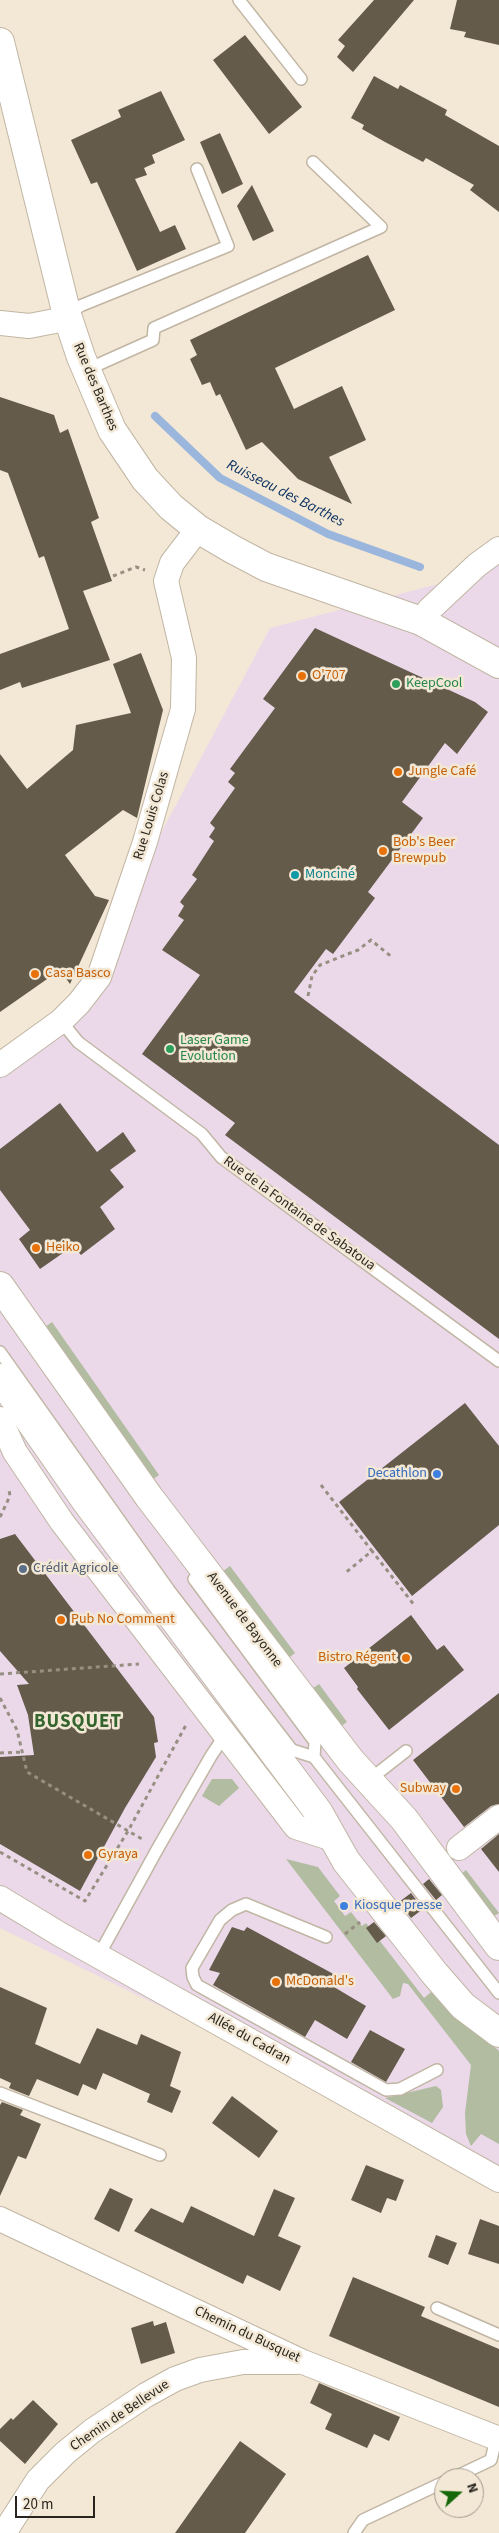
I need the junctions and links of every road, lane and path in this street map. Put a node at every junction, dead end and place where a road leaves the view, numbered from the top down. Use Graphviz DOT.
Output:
graph roads {
  1 [pos="239,0"];
  2 [pos="0,42"];
  3 [pos="301,78"];
  4 [pos="313,162"];
  5 [pos="198,168"];
  6 [pos="68,315"];
  7 [pos="0,323"];
  8 [pos="86,370"];
  9 [pos="198,528"];
  10 [pos="499,549"];
  11 [pos="152,574"];
  12 [pos="113,576"];
  13 [pos="421,621"];
  14 [pos="499,664"];
  15 [pos="393,958"];
  16 [pos="308,996"];
  17 [pos="61,1021"];
  18 [pos="0,1066"];
  19 [pos="0,1286"];
  20 [pos="0,1306"];
  21 [pos="0,1352"];
  22 [pos="499,1361"];
  23 [pos="0,1378"];
  24 [pos="63,1396"];
  25 [pos="0,1419"];
  26 [pos="8,1455"];
  27 [pos="321,1485"];
  28 [pos="10,1496"];
  29 [pos="0,1517"];
  30 [pos="373,1550"];
  31 [pos="185,1566"];
  32 [pos="344,1574"];
  33 [pos="415,1606"];
  34 [pos="138,1664"];
  35 [pos="0,1674"];
  36 [pos="0,1698"];
  37 [pos="186,1724"];
  38 [pos="225,1735"];
  39 [pos="406,1751"];
  40 [pos="24,1752"];
  41 [pos="0,1753"];
  42 [pos="314,1757"];
  43 [pos="368,1780"];
  44 [pos="499,1817"];
  45 [pos="128,1831"];
  46 [pos="336,1840"];
  47 [pos="158,1848"];
  48 [pos="459,1848"];
  49 [pos="0,1852"];
  50 [pos="0,1898"];
  51 [pos="361,1921"];
  52 [pos="326,1937"];
  53 [pos="340,1938"];
  54 [pos="499,1946"];
  55 [pos="99,1955"];
  56 [pos="499,1992"];
  57 [pos="499,2033"];
  58 [pos="437,2070"];
  59 [pos="0,2093"];
  60 [pos="160,2155"];
  61 [pos="499,2180"];
  62 [pos="0,2218"];
  63 [pos="437,2308"];
  64 [pos="499,2335"];
  65 [pos="303,2362"];
  66 [pos="497,2439"];
  67 [pos="474,2468"];
  68 [pos="434,2487"];
  69 [pos="4,2533"];
  70 [pos="354,2533"];
  1 -- 3 [label="lane"];
  2 -- 6 [label="main road, Rue des Barthes"];
  4 -- 8 [label="lane"];
  5 -- 6 [label="lane"];
  6 -- 7 [label="street"];
  6 -- 8 [label="main road, Rue des Barthes"];
  8 -- 9 [label="main road, Rue des Barthes"];
  9 -- 13 [label="main road, Rue des Barthes"];
  9 -- 17 [label="street, Rue Louis Colas"];
  10 -- 13 [label="street"];
  11 -- 12 [label="path"];
  13 -- 14 [label="main road, Rue des Barthes"];
  15 -- 16 [label="path"];
  17 -- 18 [label="street, Rue Louis Colas"];
  17 -- 22 [label="lane, Rue de la Fontaine de Sabatoua"];
  19 -- 43 [label="main road, Avenue de Bayonne"];
  20 -- 24 [label="lane"];
  21 -- 42 [label="lane"];
  23 -- 46 [label="main road"];
  25 -- 26 [label="street"];
  26 -- 38 [label="street"];
  27 -- 30 [label="path"];
  28 -- 29 [label="path"];
  30 -- 32 [label="path"];
  30 -- 33 [label="path"];
  31 -- 42 [label="lane"];
  34 -- 35 [label="path"];
  36 -- 40 [label="path"];
  37 -- 45 [label="path"];
  38 -- 46 [label="street"];
  38 -- 47 [label="lane"];
  39 -- 43 [label="lane"];
  40 -- 41 [label="path"];
  40 -- 45 [label="path"];
  42 -- 56 [label="lane"];
  43 -- 54 [label="main road, Avenue de Bayonne"];
  44 -- 48 [label="street"];
  45 -- 47 [label="path"];
  45 -- 49 [label="path"];
  46 -- 57 [label="main road"];
  47 -- 55 [label="lane"];
  50 -- 55 [label="street, Allée du Cadran"];
  51 -- 53 [label="path"];
  52 -- 58 [label="lane"];
  55 -- 61 [label="street, Allée du Cadran"];
  59 -- 60 [label="lane"];
  62 -- 65 [label="street, Chemin du Busquet"];
  63 -- 64 [label="lane"];
  65 -- 66 [label="street, Chemin du Busquet"];
  65 -- 69 [label="street, Chemin de Bellevue"];
  66 -- 67 [label="lane"];
  68 -- 70 [label="lane"];
}
